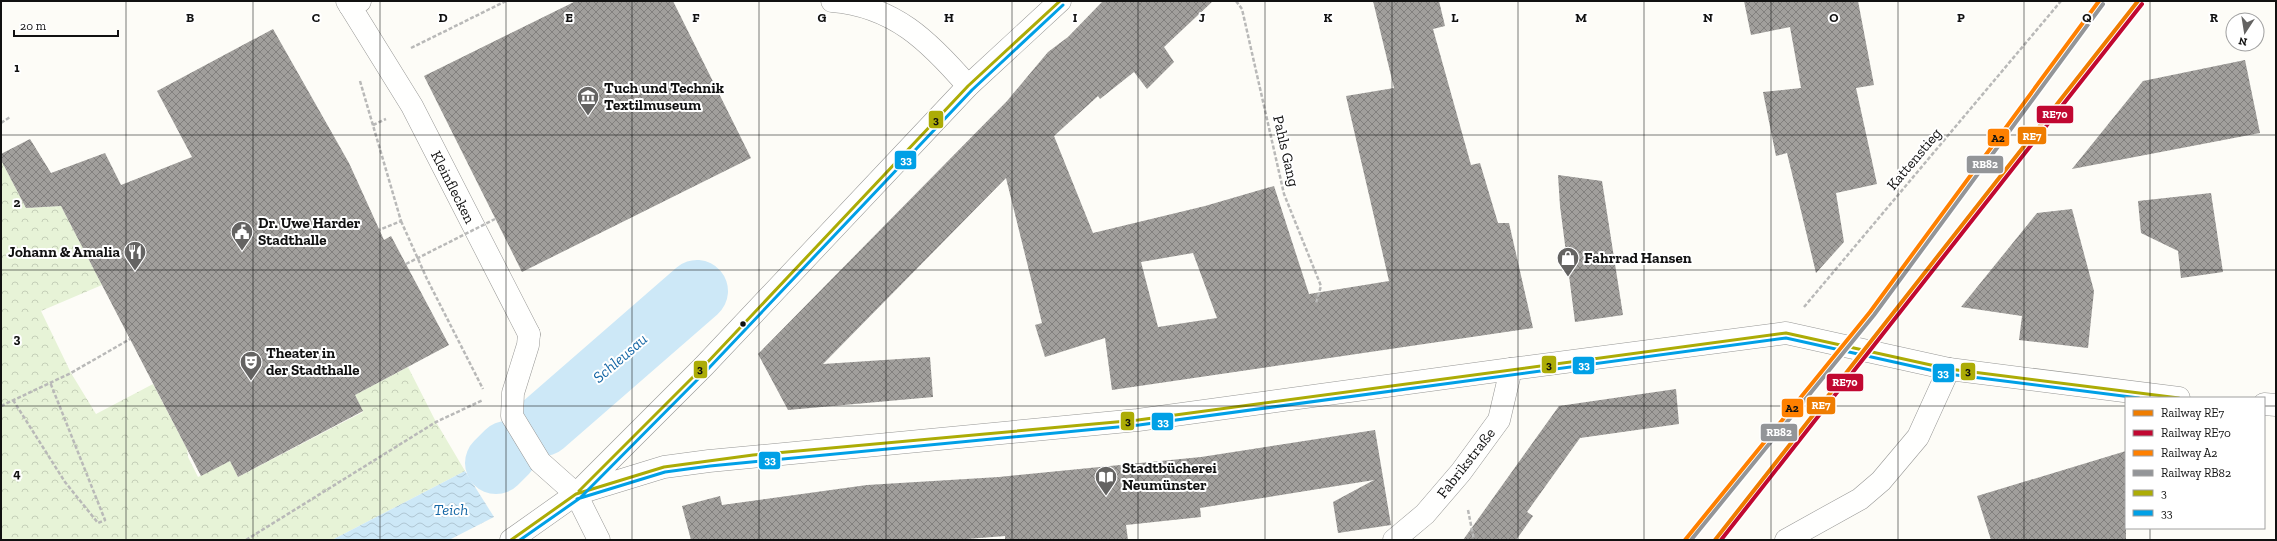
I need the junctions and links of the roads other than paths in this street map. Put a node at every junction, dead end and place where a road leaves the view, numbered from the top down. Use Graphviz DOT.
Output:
graph roads {
  1 [pos="832,1"];
  2 [pos="1060,1"];
  3 [pos="352,3"];
  4 [pos="968,86"];
  5 [pos="1949,369"];
  6 [pos="1511,370"];
  7 [pos="2172,397"];
  8 [pos="2265,404"];
  9 [pos="2276,405"];
  10 [pos="576,494"];
  11 [pos="511,540"];
  12 [pos="599,540"];
  13 [pos="1394,540"];
  14 [pos="1786,540"];
  1 -- 4 [label="street"];
  2 -- 4 [label="street"];
  3 -- 10 [label="street, Kleinflecken"];
  4 -- 10 [label="street"];
  5 -- 6 [label="street"];
  5 -- 7 [label="street"];
  5 -- 14 [label="street"];
  6 -- 10 [label="street"];
  6 -- 13 [label="street, Fabrikstraße"];
  8 -- 9 [label="street"];
  10 -- 11 [label="street"];
  10 -- 12 [label="street"];
}
